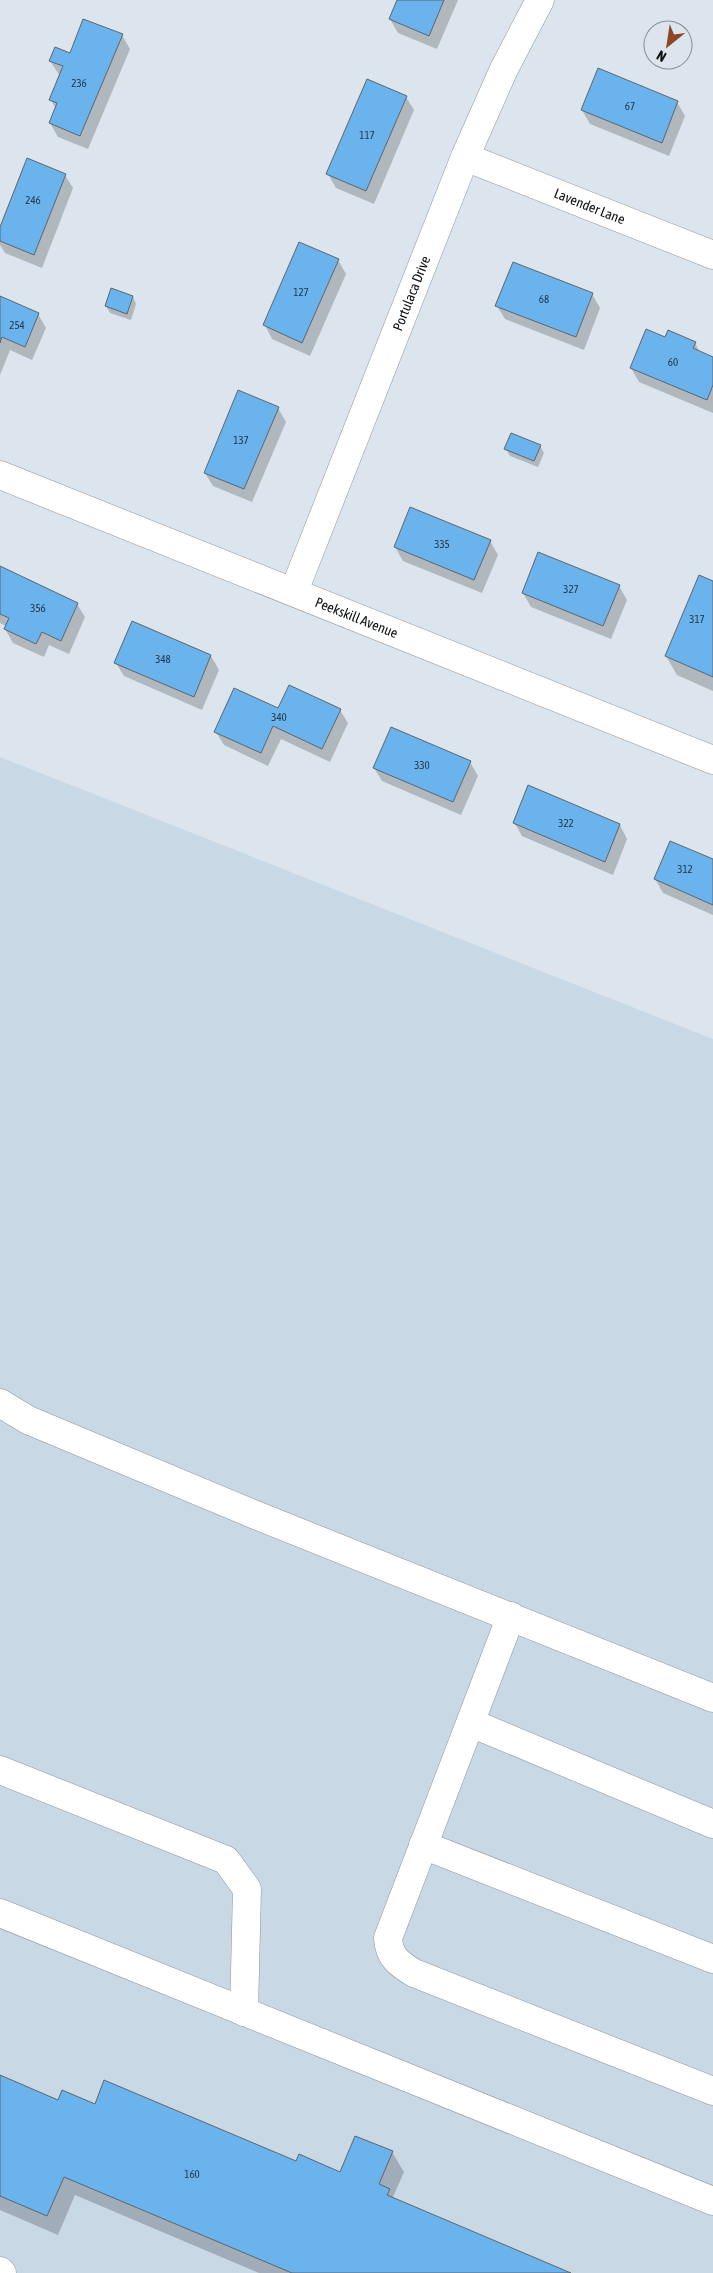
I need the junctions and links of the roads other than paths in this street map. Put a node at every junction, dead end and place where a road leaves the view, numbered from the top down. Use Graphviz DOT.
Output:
graph roads {
  1 [pos="540,0"];
  2 [pos="466,157"];
  3 [pos="713,255"];
  4 [pos="0,475"];
  5 [pos="294,591"];
  6 [pos="713,760"];
  7 [pos="0,1403"];
  8 [pos="511,1616"];
  9 [pos="713,1698"];
  10 [pos="471,1722"];
  11 [pos="0,1770"];
  12 [pos="713,1824"];
  13 [pos="423,1845"];
  14 [pos="0,1913"];
  15 [pos="713,1958"];
  16 [pos="244,2012"];
  17 [pos="713,2091"];
  18 [pos="713,2201"];
  1 -- 2 [label="street, Portulaca Drive"];
  2 -- 3 [label="street, Lavender Lane"];
  2 -- 5 [label="street, Portulaca Drive"];
  4 -- 5 [label="street, Peekskill Avenue"];
  5 -- 6 [label="street, Peekskill Avenue"];
  7 -- 8 [label="street"];
  8 -- 9 [label="street"];
  8 -- 10 [label="street"];
  10 -- 12 [label="street"];
  10 -- 13 [label="street"];
  11 -- 16 [label="street"];
  13 -- 15 [label="street"];
  13 -- 17 [label="street"];
  14 -- 16 [label="street"];
  16 -- 18 [label="street"];
}
